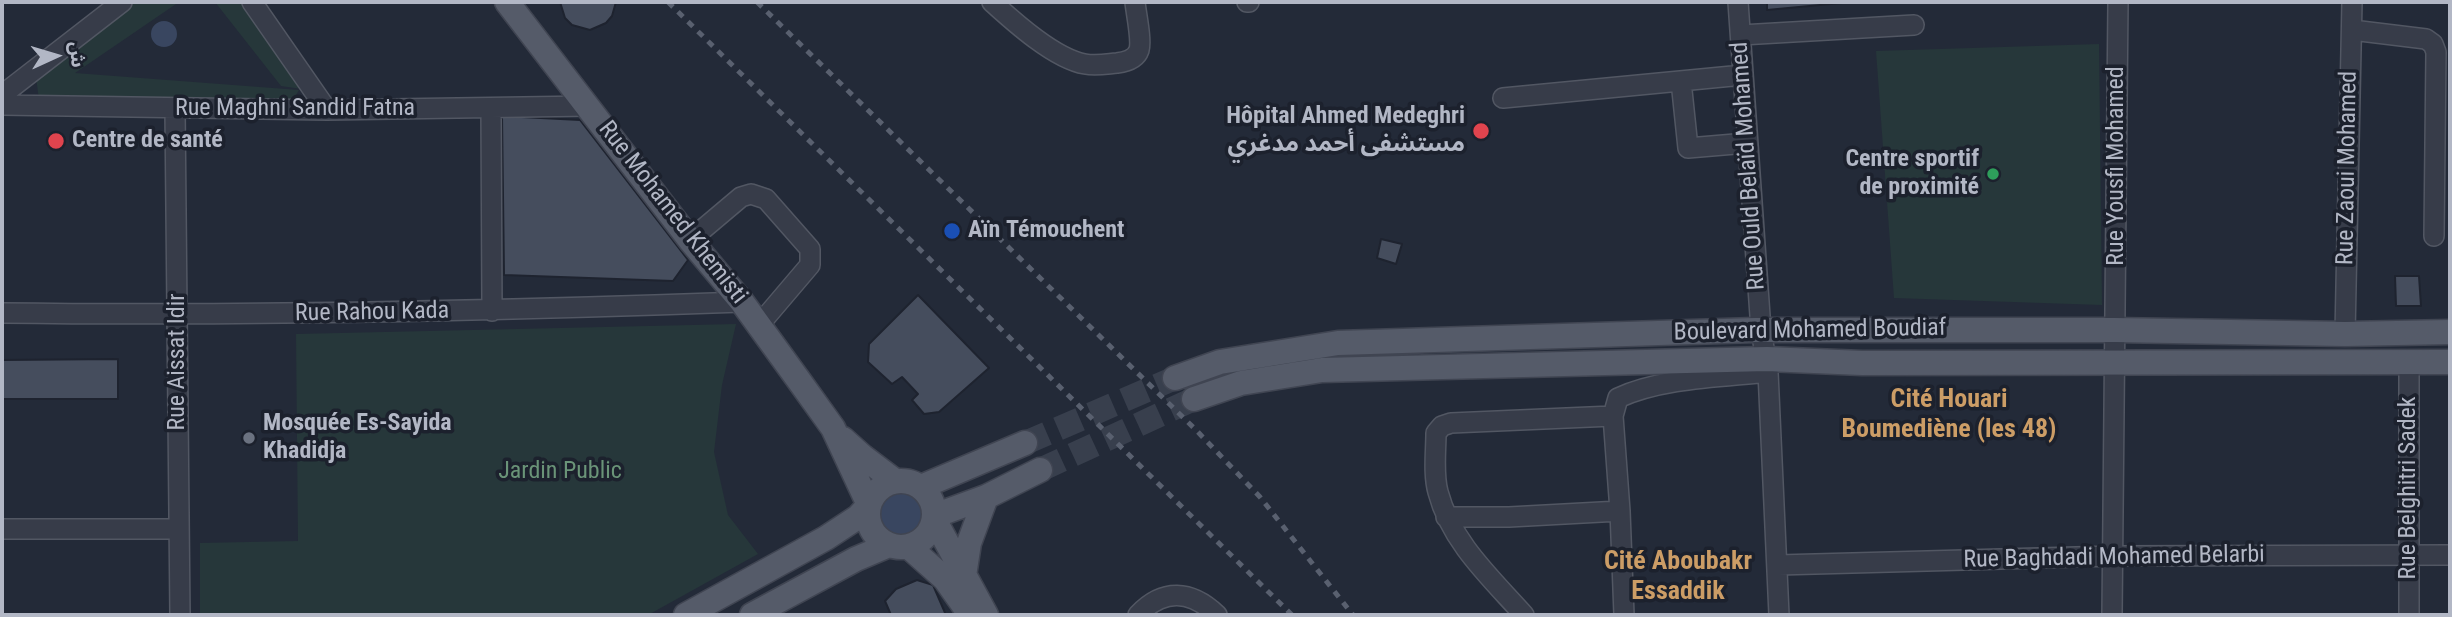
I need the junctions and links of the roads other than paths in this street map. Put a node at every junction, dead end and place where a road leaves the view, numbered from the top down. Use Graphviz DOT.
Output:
graph roads {
  1 [pos="122,2"];
  2 [pos="252,2"];
  3 [pos="508,2"];
  4 [pos="992,2"];
  5 [pos="1135,2"];
  6 [pos="1738,2"];
  7 [pos="2118,2"];
  8 [pos="2351,2"];
  9 [pos="1914,24"];
  10 [pos="2352,30"];
  11 [pos="1741,35"];
  12 [pos="1743,75"];
  13 [pos="1681,81"];
  14 [pos="2,95"];
  15 [pos="1503,98"];
  16 [pos="2,104"];
  17 [pos="588,106"];
  18 [pos="491,108"];
  19 [pos="176,109"];
  20 [pos="327,110"];
  21 [pos="1747,143"];
  22 [pos="2434,236"];
  23 [pos="691,240"];
  24 [pos="742,302"];
  25 [pos="492,312"];
  26 [pos="2,313"];
  27 [pos="177,315"];
  28 [pos="759,325"];
  29 [pos="1760,330"];
  30 [pos="2115,330"];
  31 [pos="2450,332"];
  32 [pos="2345,334"];
  33 [pos="2409,362"];
  34 [pos="2450,362"];
  35 [pos="2115,363"];
  36 [pos="1767,365"];
  37 [pos="1175,379"];
  38 [pos="1194,399"];
  39 [pos="1612,416"];
  40 [pos="833,428"];
  41 [pos="1025,443"];
  42 [pos="1040,470"];
  43 [pos="895,481"];
  44 [pos="921,487"];
  45 [pos="986,497"];
  46 [pos="869,505"];
  47 [pos="1620,511"];
  48 [pos="934,517"];
  49 [pos="1447,517"];
  50 [pos="2,529"];
  51 [pos="179,529"];
  52 [pos="899,546"];
  53 [pos="2408,555"];
  54 [pos="2450,555"];
  55 [pos="2113,556"];
  56 [pos="1778,565"];
  57 [pos="964,576"];
  58 [pos="180,615"];
  59 [pos="686,615"];
  60 [pos="752,615"];
  61 [pos="970,615"];
  62 [pos="986,615"];
  63 [pos="1138,615"];
  64 [pos="1217,615"];
  65 [pos="1524,615"];
  66 [pos="1624,615"];
  67 [pos="1779,615"];
  68 [pos="2112,615"];
  69 [pos="2409,615"];
  1 -- 14 [label="street"];
  2 -- 20 [label="street"];
  3 -- 17 [label="main road, Rue Mohamed Khemisti"];
  4 -- 5 [label="street"];
  6 -- 11 [label="street, Rue Ould Belaïd Mohamed"];
  7 -- 30 [label="street, Rue Yousfi Mohamed"];
  8 -- 10 [label="street, Rue Zaoui Mohamed"];
  9 -- 11 [label="street"];
  10 -- 22 [label="street"];
  10 -- 32 [label="street, Rue Zaoui Mohamed"];
  11 -- 12 [label="street, Rue Ould Belaïd Mohamed"];
  12 -- 13 [label="street"];
  12 -- 21 [label="street, Rue Ould Belaïd Mohamed"];
  13 -- 15 [label="street"];
  13 -- 21 [label="street"];
  16 -- 19 [label="street, Rue Maghni Sandid Fatna"];
  17 -- 18 [label="street, Rue Maghni Sandid Fatna"];
  17 -- 23 [label="main road, Rue Mohamed Khemisti"];
  18 -- 20 [label="street, Rue Maghni Sandid Fatna"];
  18 -- 25 [label="street"];
  19 -- 20 [label="street, Rue Maghni Sandid Fatna"];
  19 -- 27 [label="street, Rue Aissat Idir"];
  21 -- 29 [label="street, Rue Ould Belaïd Mohamed"];
  23 -- 24 [label="main road, Rue Mohamed Khemisti"];
  23 -- 28 [label="street"];
  24 -- 25 [label="street, Rue Rahou Kada"];
  24 -- 28 [label="main road, Rue Mohamed Khemisti"];
  25 -- 27 [label="street, Rue Rahou Kada"];
  26 -- 27 [label="street, Rue Rahou Kada"];
  27 -- 51 [label="street, Rue Aissat Idir"];
  28 -- 40 [label="main road, Rue Mohamed Khemisti"];
  29 -- 30 [label="main road, Boulevard Mohamed Boudiaf"];
  29 -- 36 [label="street, Rue Ould Belaïd Mohamed"];
  29 -- 37 [label="main road, Boulevard Mohamed Boudiaf"];
  30 -- 32 [label="main road, Boulevard Mohamed Boudiaf"];
  30 -- 35 [label="street, Rue Yousfi Mohamed"];
  31 -- 32 [label="main road, Boulevard Mohamed Boudiaf"];
  33 -- 34 [label="main road, Boulevard Mohamed Boudiaf"];
  33 -- 35 [label="main road, Boulevard Mohamed Boudiaf"];
  33 -- 53 [label="street, Rue Belghitri Sadek"];
  35 -- 36 [label="main road, Boulevard Mohamed Boudiaf"];
  35 -- 55 [label="street"];
  36 -- 38 [label="main road, Boulevard Mohamed Boudiaf"];
  36 -- 39 [label="street"];
  36 -- 56 [label="street"];
  39 -- 47 [label="street"];
  39 -- 49 [label="street"];
  40 -- 43 [label="main road, Rue Mohamed Khemisti"];
  40 -- 46 [label="main road, Rue Mohamed Khemisti"];
  41 -- 44 [label="main road"];
  42 -- 45 [label="main road"];
  43 -- 44 [label="main road"];
  43 -- 46 [label="main road"];
  44 -- 48 [label="main road"];
  45 -- 48 [label="main road"];
  45 -- 57 [label="main road"];
  46 -- 52 [label="main road"];
  46 -- 59 [label="main road"];
  47 -- 49 [label="street"];
  47 -- 66 [label="street"];
  48 -- 52 [label="main road"];
  48 -- 57 [label="main road"];
  49 -- 65 [label="street"];
  50 -- 51 [label="street"];
  51 -- 58 [label="street, Rue Aissat Idir"];
  52 -- 60 [label="main road"];
  52 -- 61 [label="main road"];
  53 -- 54 [label="street, Rue Baghdadi Mohamed Belarbi"];
  53 -- 55 [label="street, Rue Baghdadi Mohamed Belarbi"];
  53 -- 69 [label="street, Rue Belghitri Sadek"];
  55 -- 56 [label="street, Rue Baghdadi Mohamed Belarbi"];
  55 -- 68 [label="street"];
  56 -- 67 [label="street"];
  57 -- 62 [label="main road"];
  63 -- 64 [label="street"];
}
